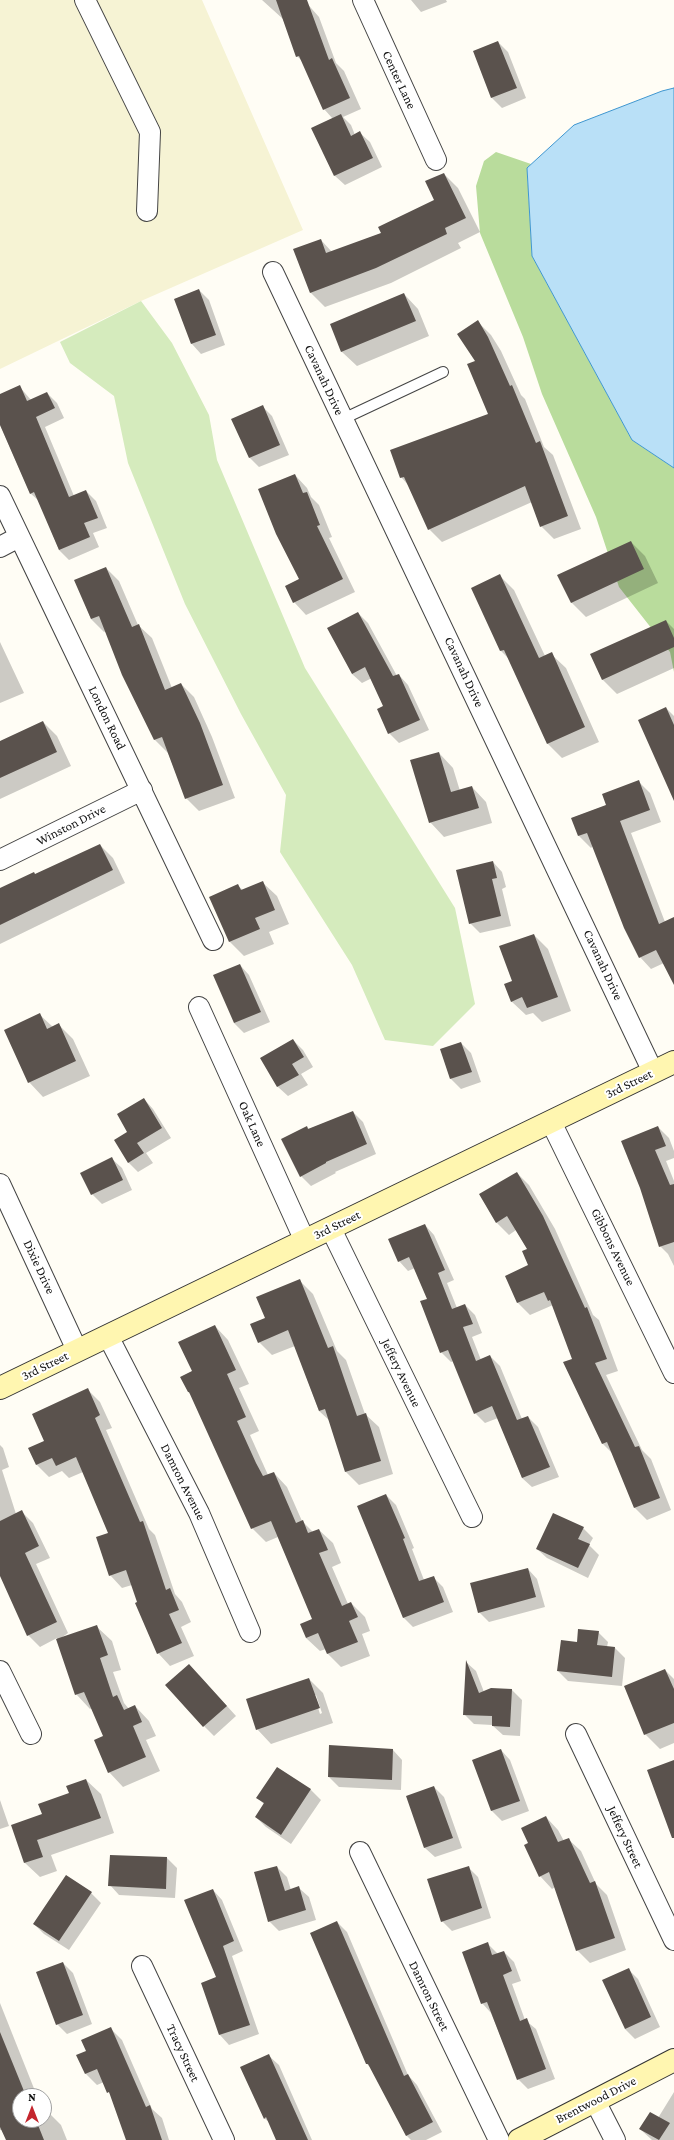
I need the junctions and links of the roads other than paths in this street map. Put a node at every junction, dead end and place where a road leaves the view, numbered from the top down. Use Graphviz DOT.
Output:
graph roads {
  1 [pos="85,0"];
  2 [pos="363,0"];
  3 [pos="436,160"];
  4 [pos="147,211"];
  5 [pos="273,272"];
  6 [pos="443,372"];
  7 [pos="343,419"];
  8 [pos="0,496"];
  9 [pos="19,538"];
  10 [pos="0,547"];
  11 [pos="142,790"];
  12 [pos="0,860"];
  13 [pos="213,940"];
  14 [pos="199,1007"];
  15 [pos="674,1062"];
  16 [pos="654,1072"];
  17 [pos="551,1122"];
  18 [pos="0,1184"];
  19 [pos="331,1229"];
  20 [pos="305,1241"];
  21 [pos="108,1336"];
  22 [pos="77,1350"];
  23 [pos="674,1373"];
  24 [pos="0,1388"];
  25 [pos="472,1517"];
  26 [pos="250,1632"];
  27 [pos="0,1671"];
  28 [pos="31,1734"];
  29 [pos="576,1734"];
  30 [pos="360,1852"];
  31 [pos="674,1940"];
  32 [pos="142,1966"];
  33 [pos="674,2060"];
  34 [pos="595,2101"];
  35 [pos="224,2140"];
  36 [pos="499,2140"];
  37 [pos="519,2140"];
  38 [pos="615,2140"];
  1 -- 4 [label="street"];
  2 -- 3 [label="street, Center Lane"];
  5 -- 7 [label="street, Cavanah Drive"];
  6 -- 7 [label="lane"];
  7 -- 16 [label="street, Cavanah Drive"];
  8 -- 9 [label="street, London Road"];
  9 -- 10 [label="street"];
  9 -- 11 [label="street, London Road"];
  11 -- 12 [label="street, Winston Drive"];
  11 -- 13 [label="street, London Road"];
  14 -- 20 [label="street, Oak Lane"];
  15 -- 16 [label="street, 3rd Street"];
  16 -- 17 [label="street, 3rd Street"];
  17 -- 19 [label="street, 3rd Street"];
  17 -- 23 [label="street, Gibbons Avenue"];
  18 -- 22 [label="street, Dixie Drive"];
  19 -- 20 [label="street, 3rd Street"];
  19 -- 25 [label="street, Jeffery Avenue"];
  20 -- 21 [label="street, 3rd Street"];
  21 -- 22 [label="street, 3rd Street"];
  21 -- 26 [label="street, Damron Avenue"];
  22 -- 24 [label="street, 3rd Street"];
  27 -- 28 [label="street"];
  29 -- 31 [label="street, Jeffery Street"];
  30 -- 36 [label="street, Damron Street"];
  32 -- 35 [label="street, Tracy Street"];
  33 -- 34 [label="street, Brentwood Drive"];
  34 -- 37 [label="street, Brentwood Drive"];
  34 -- 38 [label="street"];
}
